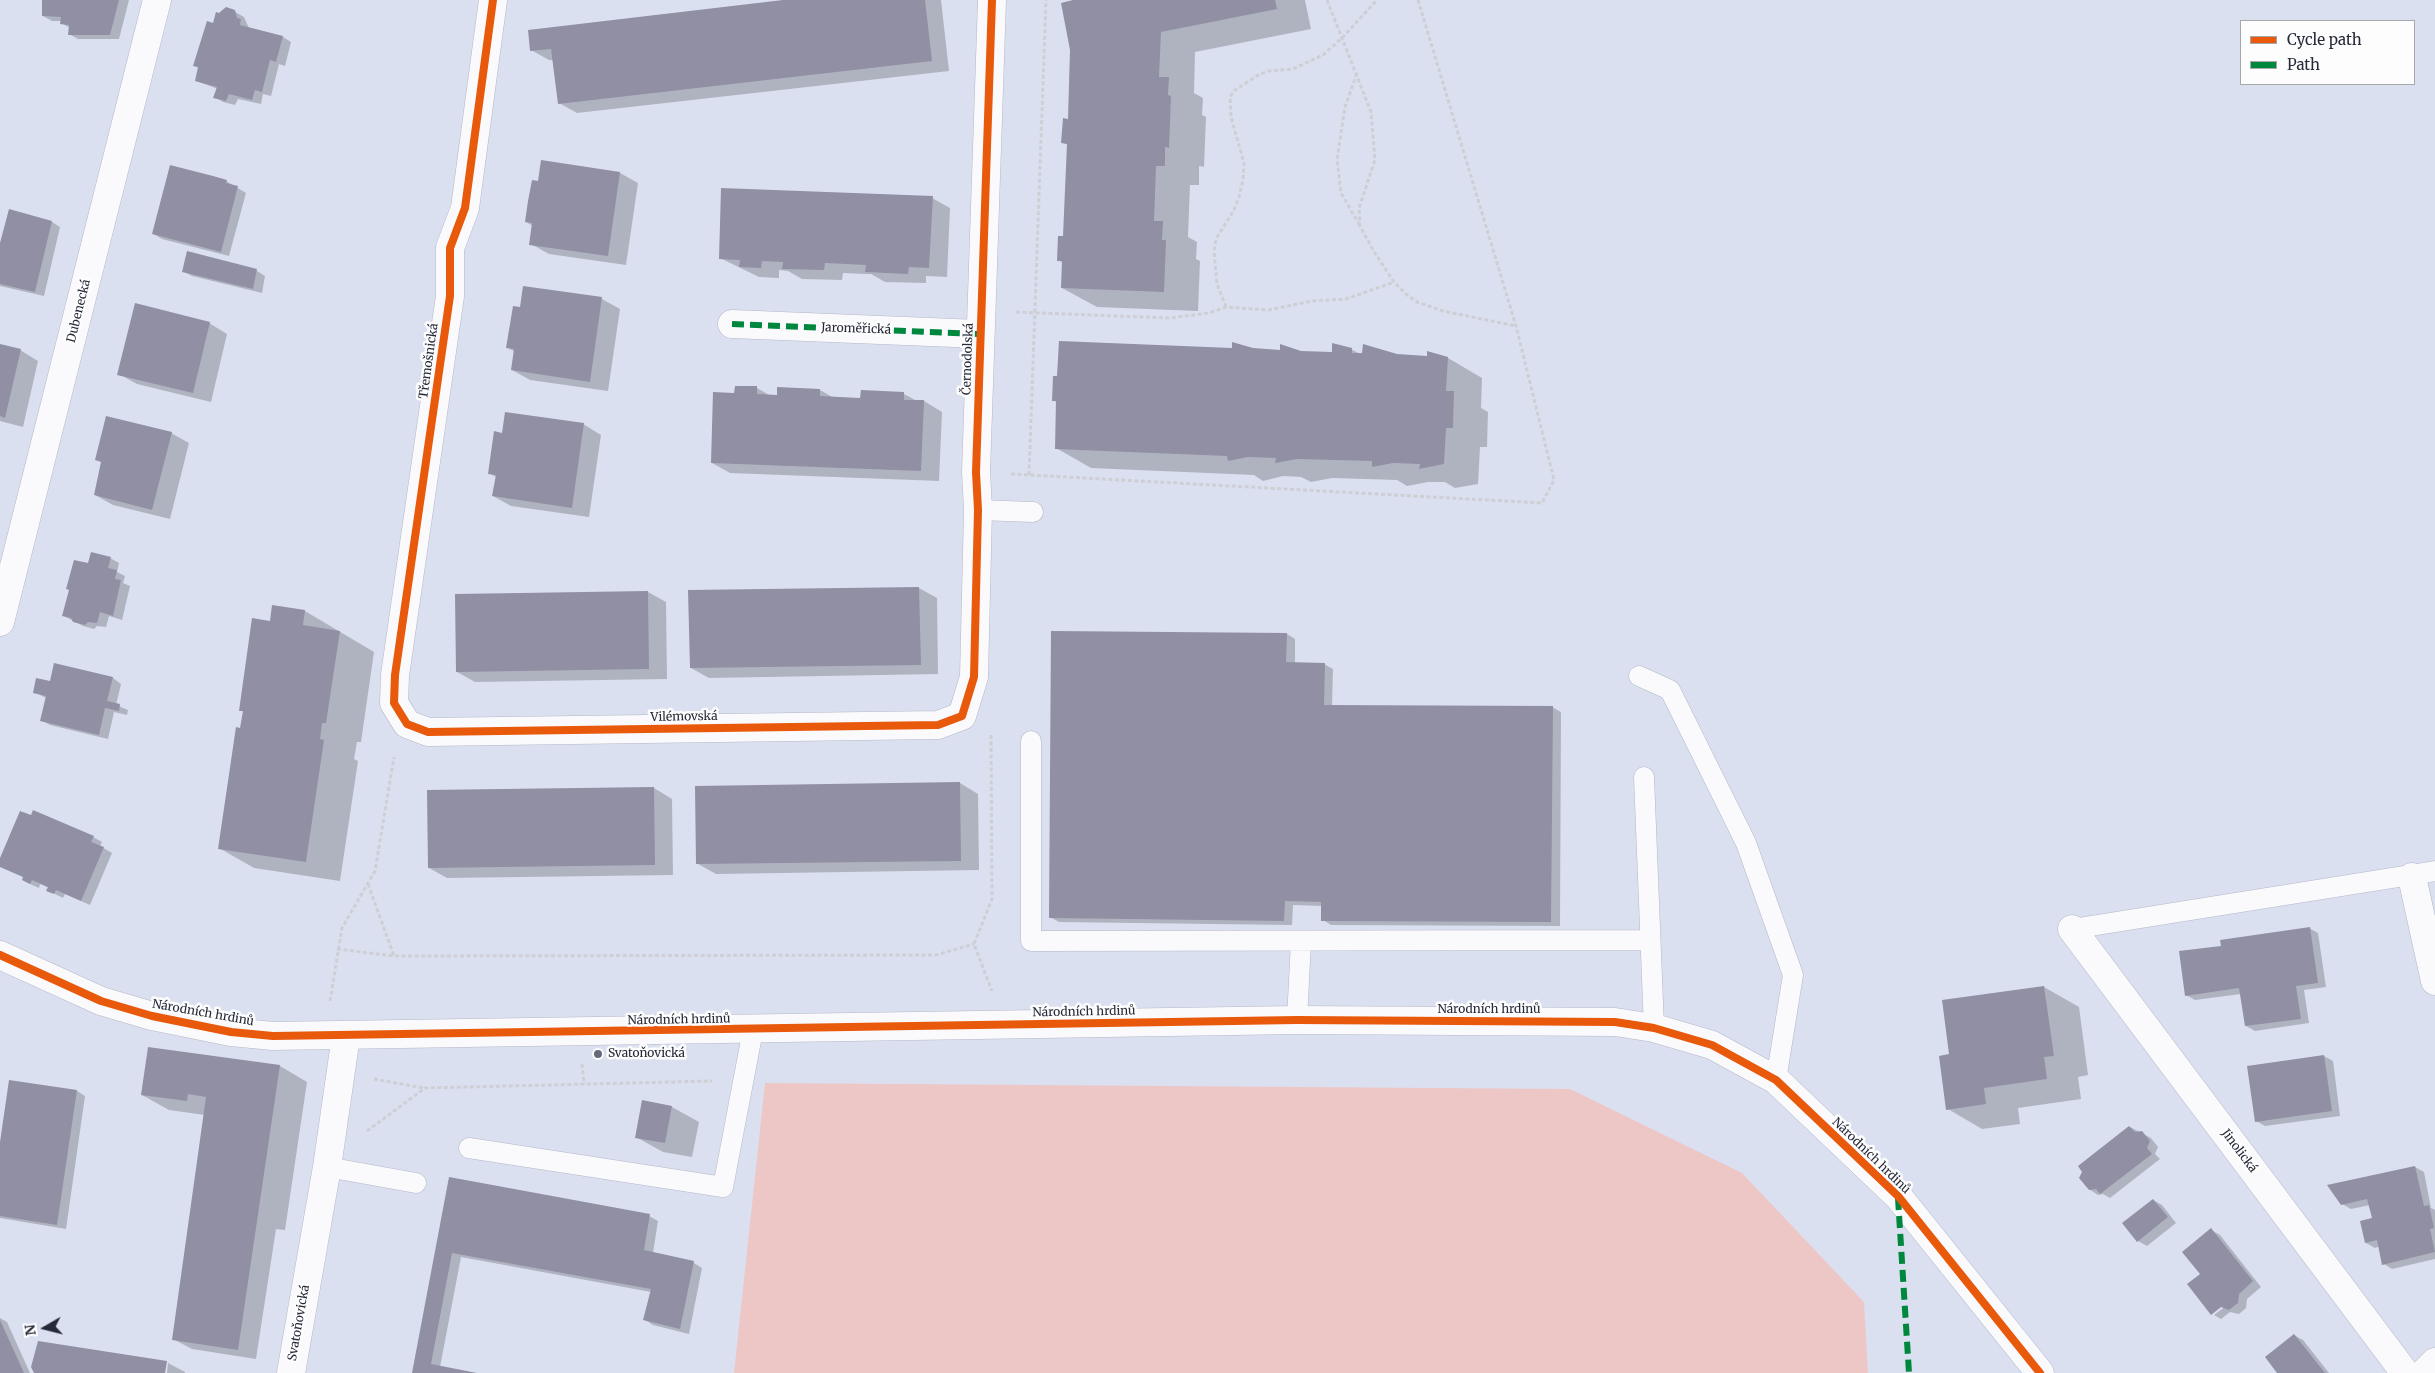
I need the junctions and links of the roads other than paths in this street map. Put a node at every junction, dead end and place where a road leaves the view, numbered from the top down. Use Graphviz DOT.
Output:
graph roads {
  1 [pos="157,0"];
  2 [pos="493,0"];
  3 [pos="992,0"];
  4 [pos="980,322"];
  5 [pos="732,324"];
  6 [pos="978,510"];
  7 [pos="1033,512"];
  8 [pos="0,622"];
  9 [pos="1639,676"];
  10 [pos="962,716"];
  11 [pos="404,719"];
  12 [pos="1031,741"];
  13 [pos="1644,777"];
  14 [pos="2424,874"];
  15 [pos="2072,929"];
  16 [pos="1301,940"];
  17 [pos="1650,940"];
  18 [pos="0,955"];
  19 [pos="2435,981"];
  20 [pos="1297,1020"];
  21 [pos="1654,1028"];
  22 [pos="753,1030"];
  23 [pos="346,1036"];
  24 [pos="1776,1080"];
  25 [pos="469,1148"];
  26 [pos="327,1167"];
  27 [pos="416,1183"];
  28 [pos="2435,1362"];
  29 [pos="290,1373"];
  30 [pos="2040,1373"];
  31 [pos="2405,1373"];
  32 [pos="2424,1373"];
  1 -- 8 [label="street, Dubenecká"];
  2 -- 11 [label="street, Třemošnická"];
  3 -- 4 [label="street, Černodolská"];
  4 -- 5 [label="street, Jaroměřická"];
  4 -- 6 [label="street, Černodolská"];
  6 -- 7 [label="lane"];
  6 -- 10 [label="street, Černodolská"];
  9 -- 24 [label="lane"];
  10 -- 11 [label="street, Vilémovská"];
  12 -- 16 [label="lane"];
  13 -- 17 [label="lane"];
  14 -- 15 [label="lane"];
  14 -- 19 [label="street"];
  15 -- 31 [label="street, Jinolická"];
  16 -- 17 [label="lane"];
  16 -- 20 [label="lane"];
  17 -- 21 [label="lane"];
  18 -- 23 [label="street, Národních hrdinů"];
  20 -- 21 [label="street, Národních hrdinů"];
  20 -- 22 [label="street, Národních hrdinů"];
  21 -- 24 [label="street, Národních hrdinů"];
  22 -- 23 [label="street, Národních hrdinů"];
  22 -- 25 [label="lane"];
  23 -- 26 [label="street, Svatoňovická"];
  24 -- 30 [label="street, Národních hrdinů"];
  26 -- 27 [label="lane"];
  26 -- 29 [label="street, Svatoňovická"];
  28 -- 32 [label="street"];
}
